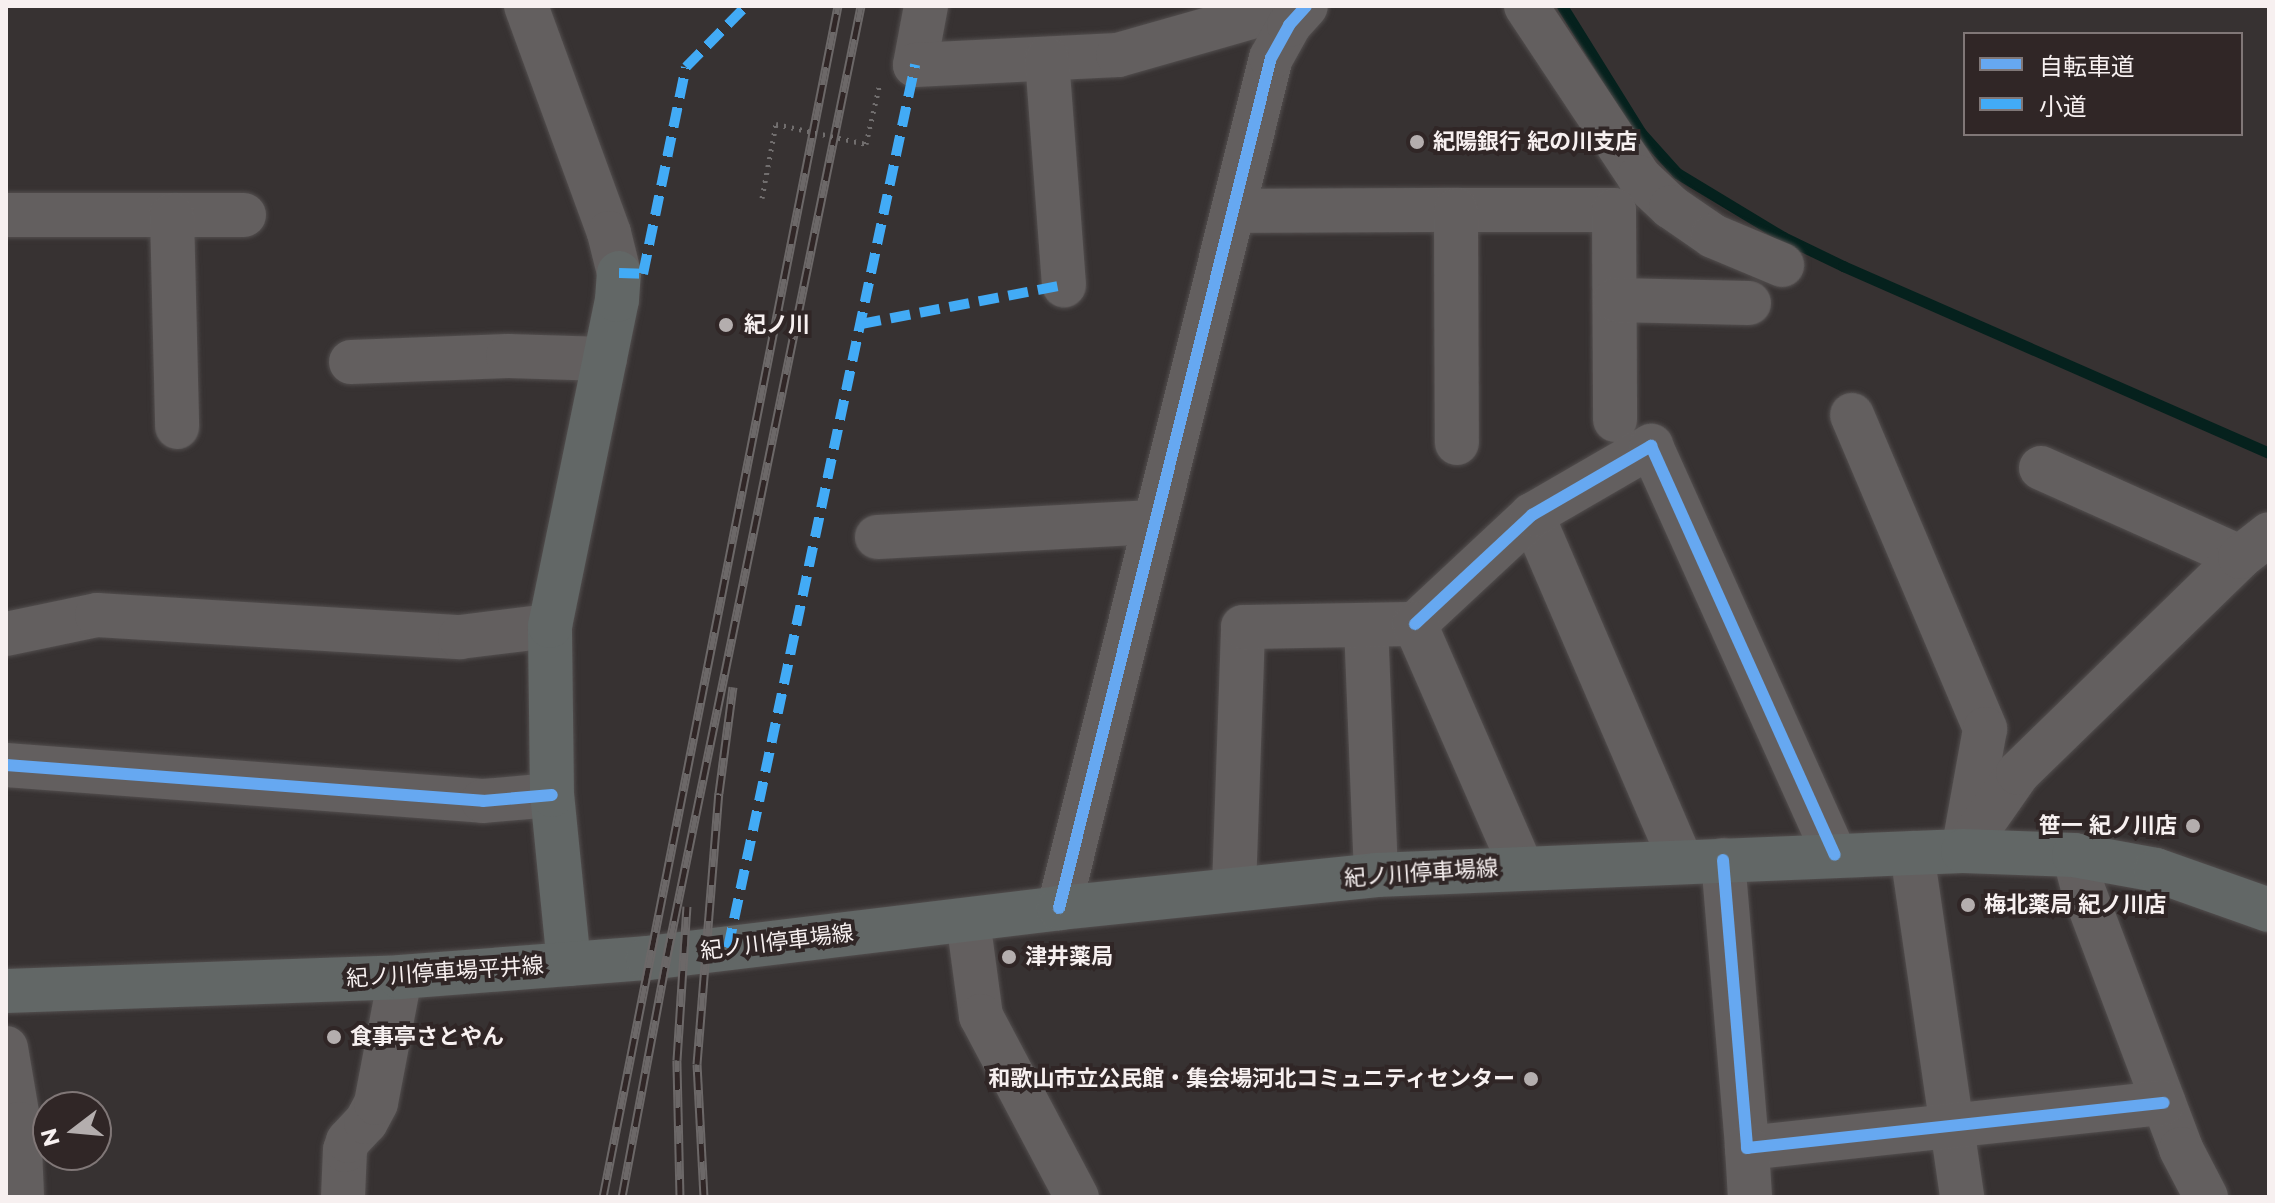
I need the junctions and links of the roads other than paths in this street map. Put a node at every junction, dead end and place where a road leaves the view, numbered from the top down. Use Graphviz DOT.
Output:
graph roads {
  1 [pos="526,6"];
  2 [pos="926,6"];
  3 [pos="1526,6"];
  4 [pos="1290,11"];
  5 [pos="1047,59"];
  6 [pos="1456,210"];
  7 [pos="1233,211"];
  8 [pos="6,215"];
  9 [pos="172,215"];
  10 [pos="244,215"];
  11 [pos="1782,265"];
  12 [pos="619,273"];
  13 [pos="1064,285"];
  14 [pos="1615,300"];
  15 [pos="1749,303"];
  16 [pos="605,359"];
  17 [pos="351,362"];
  18 [pos="1852,415"];
  19 [pos="1615,420"];
  20 [pos="177,427"];
  21 [pos="1457,443"];
  22 [pos="2041,468"];
  23 [pos="1532,515"];
  24 [pos="1154,522"];
  25 [pos="877,537"];
  26 [pos="2254,546"];
  27 [pos="1415,624"];
  28 [pos="1366,625"];
  29 [pos="550,626"];
  30 [pos="6,634"];
  31 [pos="6,765"];
  32 [pos="552,795"];
  33 [pos="1963,851"];
  34 [pos="1912,853"];
  35 [pos="1835,855"];
  36 [pos="2074,855"];
  37 [pos="1702,861"];
  38 [pos="1521,867"];
  39 [pos="1376,875"];
  40 [pos="1234,888"];
  41 [pos="1059,908"];
  42 [pos="2269,910"];
  43 [pos="968,920"];
  44 [pos="569,964"];
  45 [pos="400,977"];
  46 [pos="6,991"];
  47 [pos="6,1048"];
  48 [pos="2164,1103"];
  49 [pos="1952,1126"];
  50 [pos="1747,1148"];
  51 [pos="22,1197"];
  52 [pos="343,1197"];
  53 [pos="1077,1197"];
  54 [pos="1750,1197"];
  55 [pos="1962,1197"];
  56 [pos="2206,1197"];
  1 -- 12 [label="street"];
  2 -- 5 [label="street"];
  3 -- 11 [label="street"];
  4 -- 5 [label="street"];
  4 -- 7 [label="street"];
  5 -- 13 [label="street"];
  6 -- 7 [label="street"];
  6 -- 14 [label="street"];
  6 -- 21 [label="street"];
  7 -- 24 [label="street"];
  8 -- 9 [label="street"];
  9 -- 10 [label="street"];
  9 -- 20 [label="street"];
  12 -- 16 [label="main road, 紀ノ川停車場平井線"];
  14 -- 15 [label="street"];
  14 -- 19 [label="street"];
  16 -- 17 [label="street"];
  16 -- 29 [label="main road, 紀ノ川停車場平井線"];
  18 -- 33 [label="street"];
  22 -- 26 [label="street"];
  23 -- 27 [label="street"];
  23 -- 35 [label="street"];
  23 -- 37 [label="street"];
  24 -- 25 [label="street"];
  24 -- 41 [label="street"];
  26 -- 33 [label="street"];
  27 -- 28 [label="street"];
  27 -- 38 [label="street"];
  28 -- 39 [label="street"];
  28 -- 40 [label="street"];
  29 -- 30 [label="street"];
  29 -- 32 [label="main road, 紀ノ川停車場平井線"];
  31 -- 32 [label="street"];
  32 -- 44 [label="main road, 紀ノ川停車場平井線"];
  33 -- 34 [label="main road, 紀ノ川停車場線"];
  33 -- 36 [label="main road, 紀ノ川停車場線"];
  34 -- 35 [label="main road, 紀ノ川停車場線"];
  34 -- 49 [label="street"];
  35 -- 37 [label="main road, 紀ノ川停車場線"];
  36 -- 42 [label="main road, 紀ノ川停車場線"];
  36 -- 48 [label="street"];
  37 -- 38 [label="main road, 紀ノ川停車場線"];
  37 -- 50 [label="street"];
  38 -- 39 [label="main road, 紀ノ川停車場線"];
  39 -- 40 [label="main road, 紀ノ川停車場線"];
  40 -- 41 [label="main road, 紀ノ川停車場線"];
  41 -- 43 [label="main road, 紀ノ川停車場線"];
  43 -- 44 [label="main road, 紀ノ川停車場線"];
  43 -- 53 [label="street"];
  44 -- 45 [label="main road, 紀ノ川停車場平井線"];
  45 -- 46 [label="main road, 紀ノ川停車場平井線"];
  45 -- 52 [label="street"];
  47 -- 51 [label="street"];
  48 -- 49 [label="street"];
  48 -- 56 [label="street"];
  49 -- 50 [label="street"];
  49 -- 55 [label="street"];
  50 -- 54 [label="street"];
}
